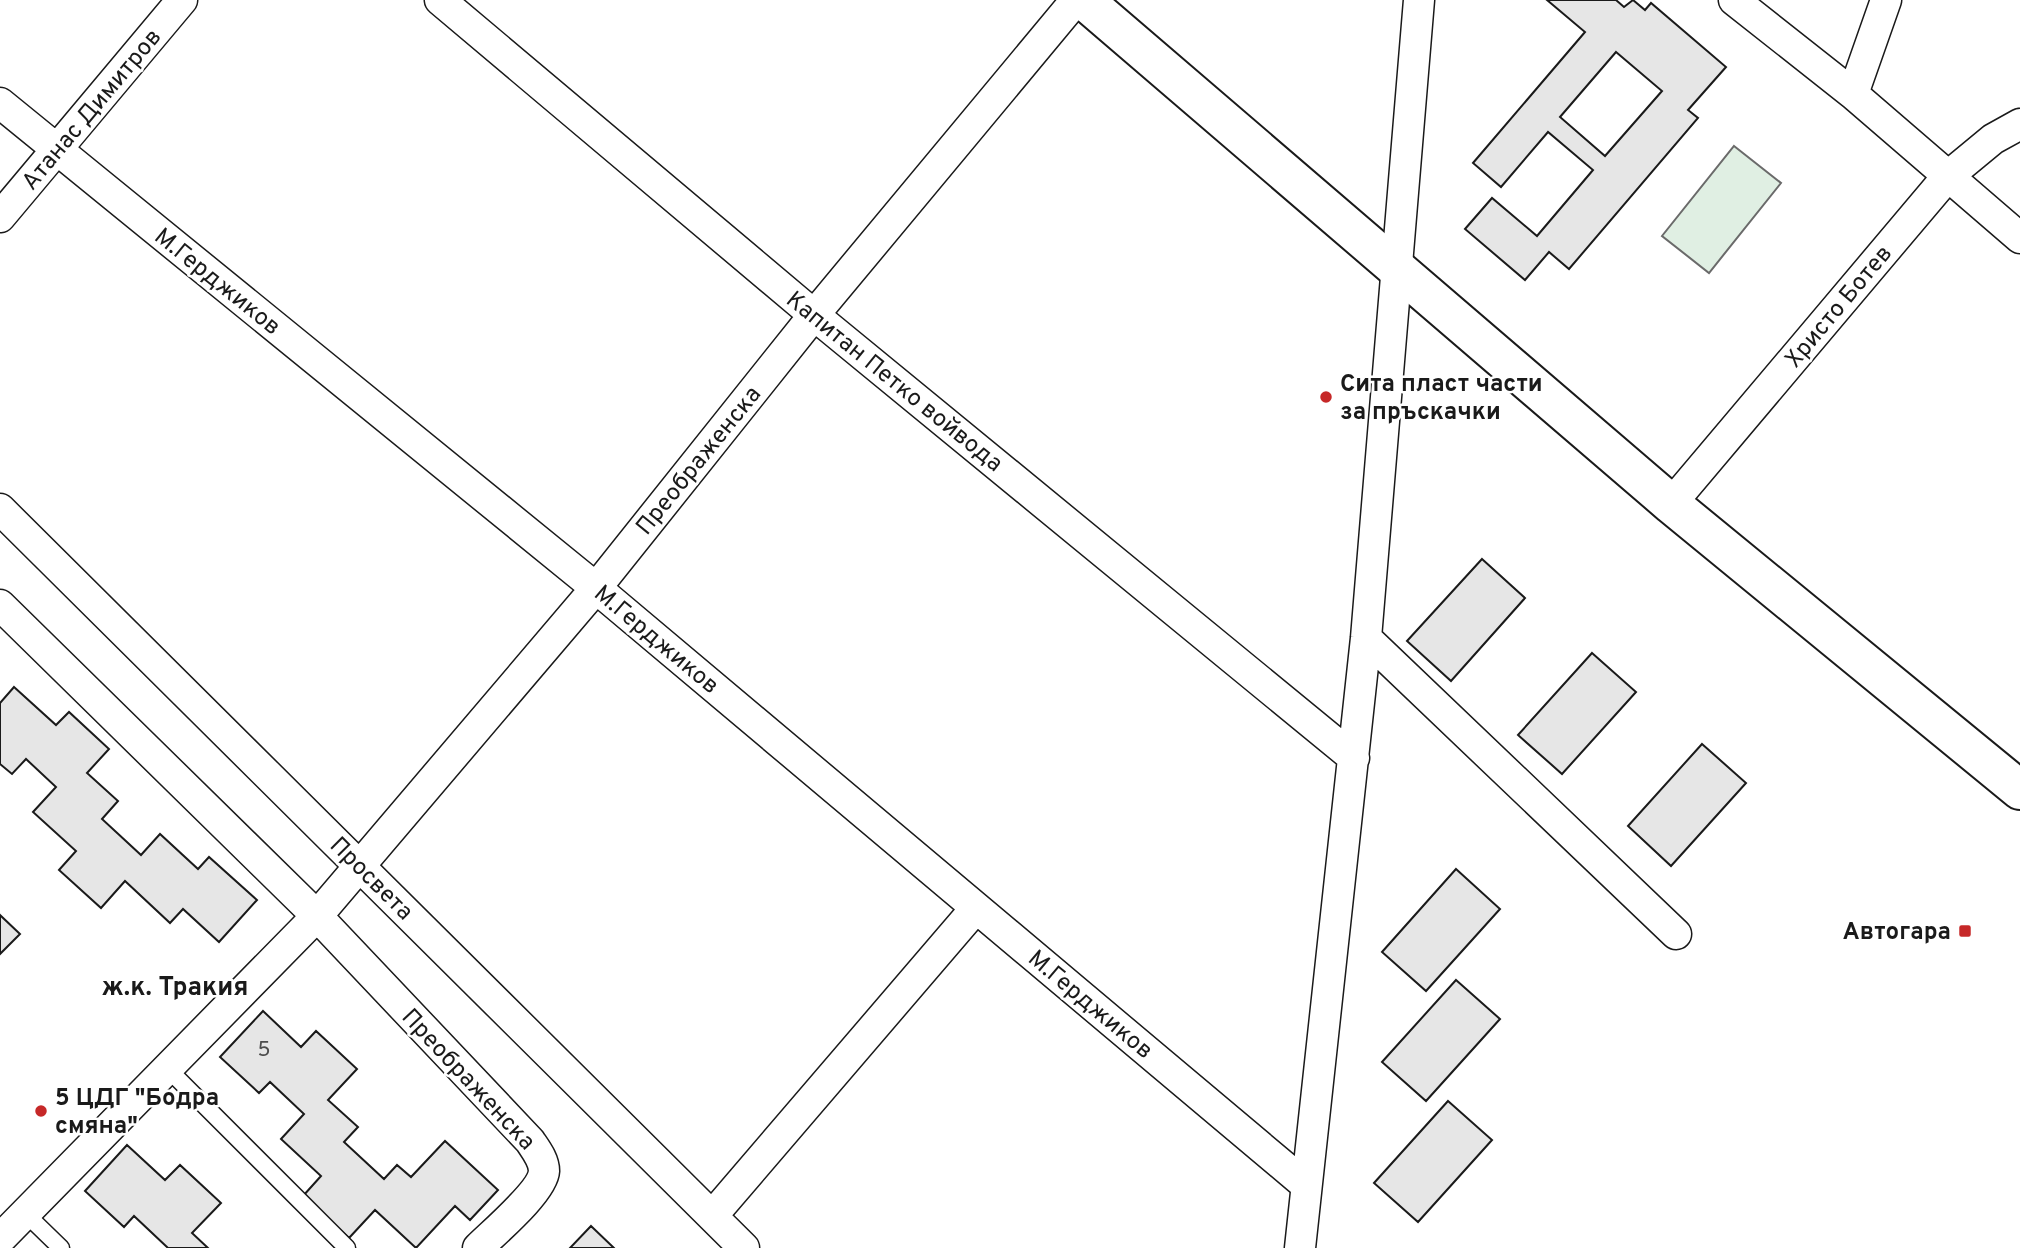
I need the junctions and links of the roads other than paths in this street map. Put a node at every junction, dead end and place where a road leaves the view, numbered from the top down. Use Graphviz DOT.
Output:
graph roads {
  1 [pos="182,0"];
  2 [pos="440,0"];
  3 [pos="1076,0"];
  4 [pos="1084,0"];
  5 [pos="1419,0"];
  6 [pos="1734,0"];
  7 [pos="1886,0"];
  8 [pos="1853,94"];
  9 [pos="0,103"];
  10 [pos="2020,124"];
  11 [pos="58,151"];
  12 [pos="1947,177"];
  13 [pos="0,216"];
  14 [pos="2020,238"];
  15 [pos="1396,269"];
  16 [pos="814,315"];
  17 [pos="1671,504"];
  18 [pos="4,522"];
  19 [pos="596,587"];
  20 [pos="0,605"];
  21 [pos="1366,638"];
  22 [pos="1354,758"];
  23 [pos="2020,790"];
  24 [pos="359,864"];
  25 [pos="976,908"];
  26 [pos="317,916"];
  27 [pos="1676,934"];
  28 [pos="166,1067"];
  29 [pos="1306,1185"];
  30 [pos="26,1214"];
  31 [pos="712,1216"];
  32 [pos="0,1239"];
  33 [pos="61,1248"];
  34 [pos="347,1248"];
  35 [pos="478,1248"];
  36 [pos="744,1248"];
  37 [pos="1300,1248"];
  1 -- 11 [label="street, Атанас Димитров"];
  2 -- 16 [label="street, Капитан Петко войвода"];
  3 -- 16 [label="street, Преображенска"];
  4 -- 15 [label="main road"];
  5 -- 15 [label="street"];
  6 -- 8 [label="street"];
  7 -- 8 [label="street"];
  8 -- 12 [label="street"];
  9 -- 11 [label="street, М.Герджиков"];
  10 -- 12 [label="street, Христо Ботев"];
  11 -- 13 [label="street, Атанас Димитров"];
  11 -- 19 [label="street, М.Герджиков"];
  12 -- 14 [label="street"];
  12 -- 17 [label="street, Христо Ботев"];
  15 -- 17 [label="main road"];
  15 -- 21 [label="street"];
  16 -- 19 [label="street, Преображенска"];
  16 -- 22 [label="street, Капитан Петко войвода"];
  17 -- 23 [label="main road"];
  18 -- 24 [label="street, Просвета"];
  19 -- 24 [label="street, Преображенска"];
  19 -- 25 [label="street, М.Герджиков"];
  20 -- 26 [label="street"];
  21 -- 22 [label="street"];
  21 -- 27 [label="street"];
  22 -- 29 [label="street"];
  24 -- 26 [label="street, Преображенска"];
  24 -- 31 [label="street, Просвета"];
  25 -- 29 [label="street, М.Герджиков"];
  25 -- 31 [label="street"];
  26 -- 28 [label="street, Преображенска"];
  26 -- 35 [label="street, Преображенска"];
  28 -- 30 [label="street, Преображенска"];
  28 -- 34 [label="lane"];
  29 -- 37 [label="street"];
  30 -- 32 [label="street, Преображенска"];
  30 -- 33 [label="lane"];
  31 -- 36 [label="street, Просвета"];
}
